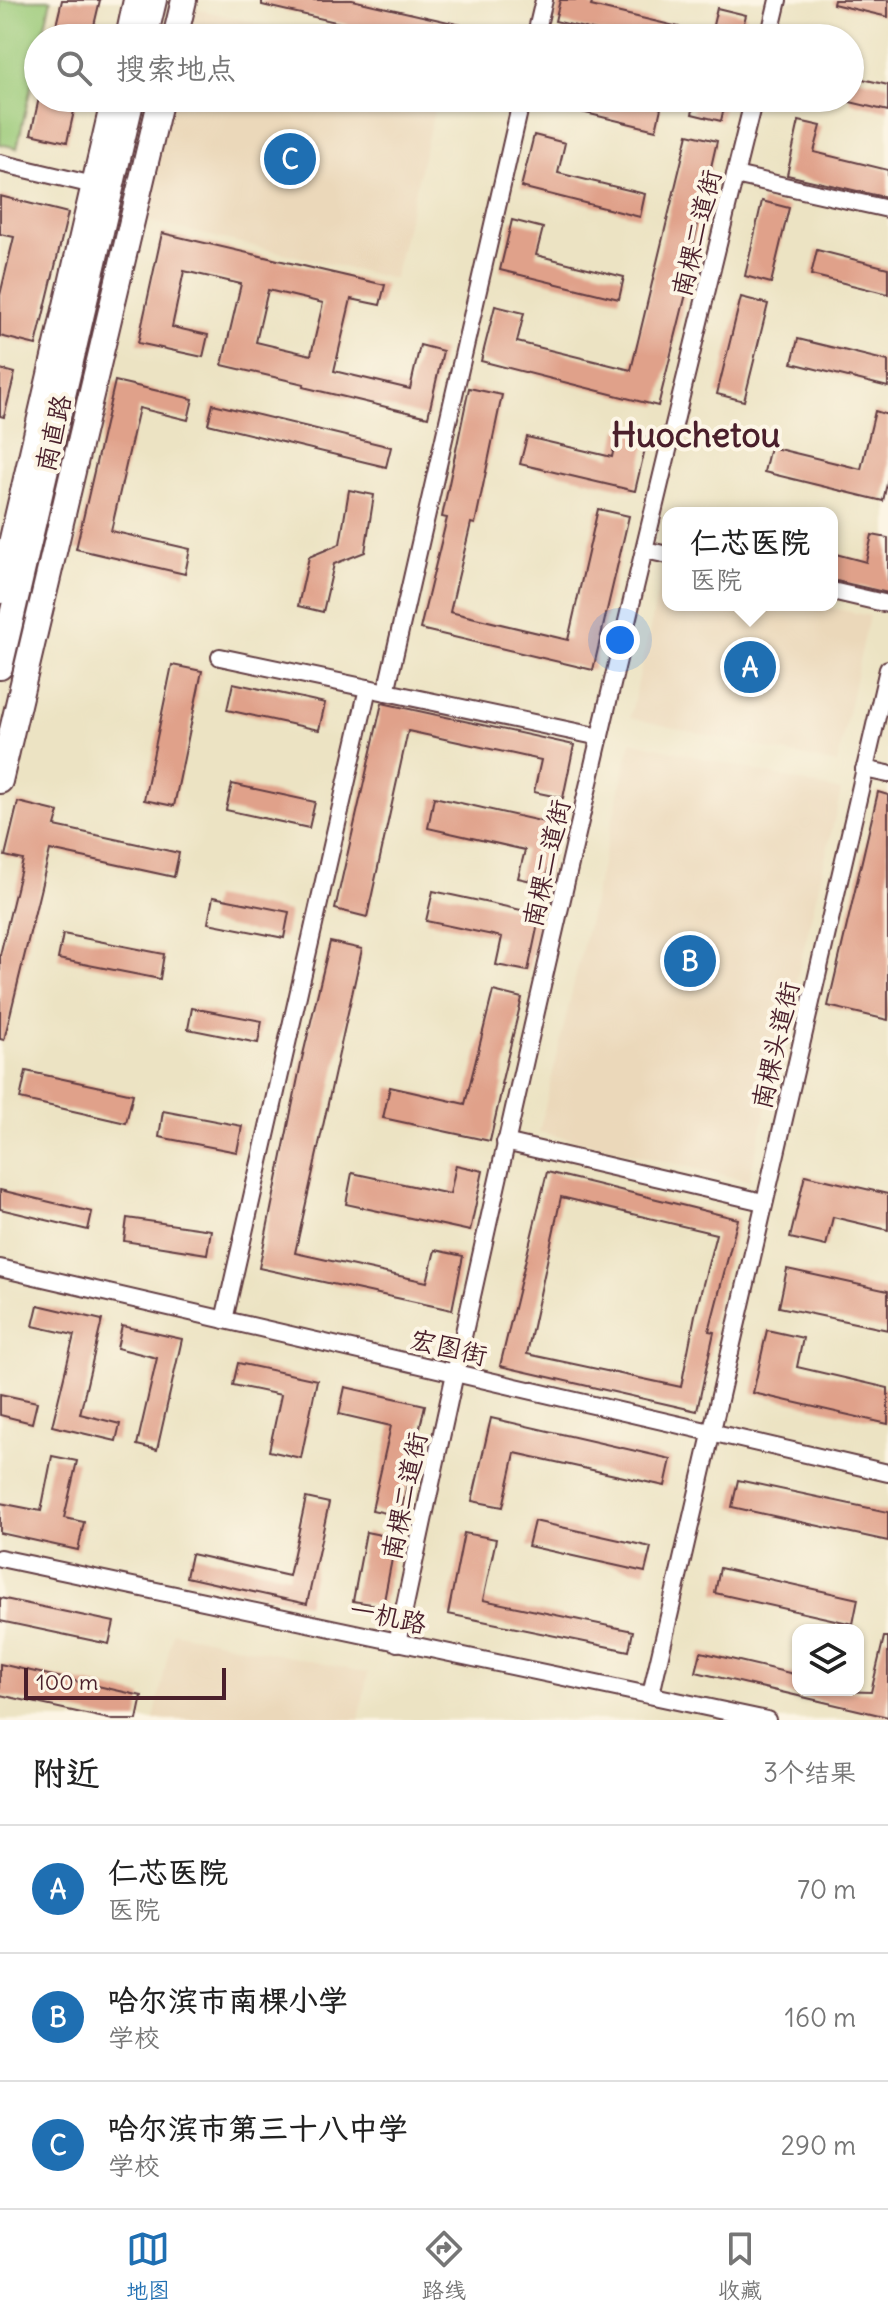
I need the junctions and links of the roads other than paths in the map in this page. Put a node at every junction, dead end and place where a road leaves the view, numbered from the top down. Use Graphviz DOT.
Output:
graph roads {
  1 [pos="126,0"];
  2 [pos="136,0"];
  3 [pos="154,0"];
  4 [pos="184,0"];
  5 [pos="544,0"];
  6 [pos="778,0"];
  7 [pos="121,24"];
  8 [pos="131,24"];
  9 [pos="148,24"];
  10 [pos="178,24"];
  11 [pos="538,24"];
  12 [pos="772,24"];
  13 [pos="101,112"];
  14 [pos="111,112"];
  15 [pos="129,112"];
  16 [pos="158,112"];
  17 [pos="519,112"];
  18 [pos="751,112"];
  19 [pos="0,163"];
  20 [pos="735,175"];
  21 [pos="85,183"];
  22 [pos="888,209"];
  23 [pos="0,546"];
  24 [pos="645,550"];
  25 [pos="662,554"];
  26 [pos="0,591"];
  27 [pos="838,592"];
  28 [pos="888,604"];
  29 [pos="220,657"];
  30 [pos="0,667"];
  31 [pos="888,669"];
  32 [pos="368,688"];
  33 [pos="386,692"];
  34 [pos="600,737"];
  35 [pos="864,769"];
  36 [pos="888,774"];
  37 [pos="0,781"];
  38 [pos="505,1142"];
  39 [pos="763,1202"];
  40 [pos="0,1268"];
  41 [pos="224,1320"];
  42 [pos="454,1373"];
  43 [pos="711,1432"];
  44 [pos="888,1473"];
  45 [pos="0,1558"];
  46 [pos="397,1643"];
  47 [pos="651,1694"];
  48 [pos="767,1720"];
  1 -- 7 [label="highway"];
  2 -- 8 [label="highway"];
  3 -- 9 [label="highway"];
  4 -- 10 [label="highway"];
  5 -- 11 [label="street"];
  6 -- 12 [label="street"];
  13 -- 21 [label="highway, 南直路"];
  14 -- 26 [label="highway"];
  15 -- 30 [label="highway"];
  16 -- 37 [label="highway, 南直路"];
  17 -- 33 [label="street"];
  18 -- 20 [label="street, 南棵二道街"];
  19 -- 21 [label="street"];
  20 -- 22 [label="street"];
  20 -- 24 [label="street, 南棵二道街"];
  21 -- 23 [label="highway, 南直路"];
  24 -- 25 [label="street"];
  24 -- 34 [label="street, 南棵二道街"];
  27 -- 28 [label="street"];
  29 -- 32 [label="street"];
  31 -- 35 [label="street, 南棵头道街"];
  32 -- 33 [label="street"];
  32 -- 41 [label="street"];
  33 -- 34 [label="street"];
  34 -- 38 [label="street, 南棵二道街"];
  35 -- 36 [label="street"];
  35 -- 39 [label="street, 南棵头道街"];
  38 -- 39 [label="street"];
  38 -- 42 [label="street, 南棵二道街"];
  39 -- 43 [label="street, 南棵头道街"];
  40 -- 41 [label="street, 宏图街"];
  41 -- 42 [label="street, 宏图街"];
  42 -- 43 [label="street, 宏图街"];
  42 -- 46 [label="street, 南棵二道街"];
  43 -- 44 [label="street, 宏图街"];
  43 -- 47 [label="street, 南棵头道街"];
  45 -- 46 [label="street, 一机路"];
  46 -- 47 [label="street, 一机路"];
  47 -- 48 [label="street, 一机路"];
}
